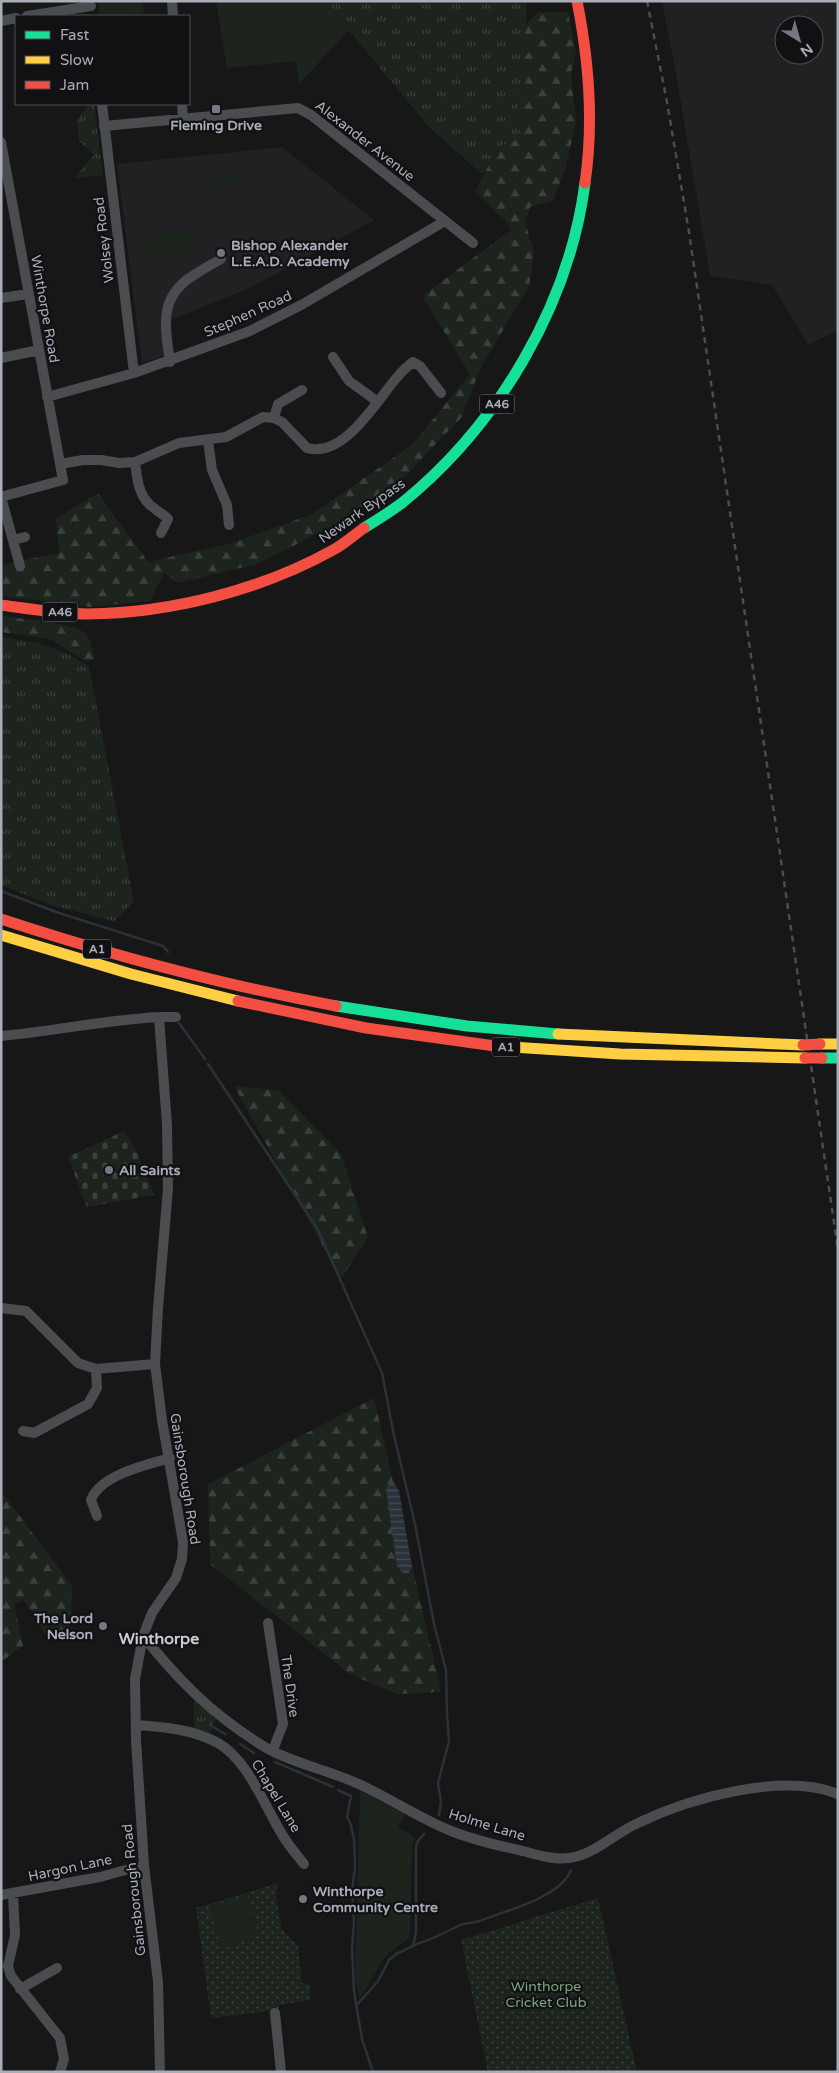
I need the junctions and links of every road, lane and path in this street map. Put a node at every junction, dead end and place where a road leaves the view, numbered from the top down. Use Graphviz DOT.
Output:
graph roads {
  1 [pos="172,1"];
  2 [pos="577,1"];
  3 [pos="92,8"];
  4 [pos="35,15"];
  5 [pos="174,15"];
  6 [pos="15,18"];
  7 [pos="1,20"];
  8 [pos="102,105"];
  9 [pos="182,105"];
  10 [pos="183,118"];
  11 [pos="104,126"];
  12 [pos="1,142"];
  13 [pos="445,221"];
  14 [pos="473,243"];
  15 [pos="221,258"];
  16 [pos="28,294"];
  17 [pos="1,298"];
  18 [pos="38,350"];
  19 [pos="333,357"];
  20 [pos="1,358"];
  21 [pos="170,362"];
  22 [pos="134,373"];
  23 [pos="302,390"];
  24 [pos="441,393"];
  25 [pos="47,397"];
  26 [pos="378,402"];
  27 [pos="274,418"];
  28 [pos="208,440"];
  29 [pos="135,462"];
  30 [pos="60,464"];
  31 [pos="1,497"];
  32 [pos="229,526"];
  33 [pos="161,532"];
  34 [pos="25,538"];
  35 [pos="13,540"];
  36 [pos="20,566"];
  37 [pos="1,605"];
  38 [pos="1,919"];
  39 [pos="1,935"];
  40 [pos="159,1017"];
  41 [pos="176,1017"];
  42 [pos="1,1036"];
  43 [pos="838,1044"];
  44 [pos="838,1058"];
  45 [pos="1,1308"];
  46 [pos="155,1364"];
  47 [pos="96,1369"];
  48 [pos="22,1431"];
  49 [pos="170,1458"];
  50 [pos="96,1516"];
  51 [pos="268,1624"];
  52 [pos="143,1636"];
  53 [pos="136,1725"];
  54 [pos="273,1750"];
  55 [pos="838,1794"];
  56 [pos="304,1864"];
  57 [pos="144,1865"];
  58 [pos="13,1894"];
  59 [pos="1,1895"];
  60 [pos="58,1969"];
  61 [pos="20,1988"];
  62 [pos="275,2013"];
  63 [pos="60,2072"];
  64 [pos="160,2072"];
  65 [pos="281,2072"];
  1 -- 5 [label="street"];
  2 -- 37 [label="highway, Newark Bypass / A46"];
  3 -- 4 [label="street"];
  6 -- 7 [label="street"];
  8 -- 11 [label="street, Wolsey Road"];
  9 -- 10 [label="street"];
  10 -- 11 [label="street, Alexander Avenue"];
  10 -- 13 [label="street, Alexander Avenue"];
  11 -- 22 [label="street, Wolsey Road"];
  12 -- 16 [label="street, Winthorpe Road"];
  13 -- 14 [label="street, Alexander Avenue"];
  13 -- 21 [label="street, Stephen Road"];
  15 -- 21 [label="street"];
  16 -- 17 [label="street"];
  16 -- 18 [label="street, Winthorpe Road"];
  18 -- 20 [label="street"];
  18 -- 25 [label="street, Winthorpe Road"];
  19 -- 26 [label="street"];
  21 -- 22 [label="street, Stephen Road"];
  22 -- 25 [label="street, Stephen Road"];
  23 -- 27 [label="street"];
  24 -- 26 [label="street"];
  25 -- 30 [label="street, Winthorpe Road"];
  26 -- 27 [label="street"];
  27 -- 28 [label="street"];
  28 -- 29 [label="street"];
  28 -- 32 [label="street"];
  29 -- 30 [label="street"];
  29 -- 33 [label="street"];
  30 -- 31 [label="street, Winthorpe Road"];
  31 -- 35 [label="street"];
  34 -- 35 [label="street"];
  35 -- 36 [label="street"];
  38 -- 43 [label="highway, A1, bridge"];
  39 -- 44 [label="highway, A1, bridge"];
  40 -- 41 [label="street"];
  40 -- 42 [label="street"];
  40 -- 46 [label="street, Gainsborough Road"];
  45 -- 47 [label="street"];
  46 -- 47 [label="street"];
  46 -- 49 [label="street, Gainsborough Road"];
  47 -- 48 [label="street"];
  49 -- 50 [label="street"];
  49 -- 52 [label="street, Gainsborough Road"];
  51 -- 54 [label="street, The Drive"];
  52 -- 53 [label="street, Gainsborough Road"];
  52 -- 54 [label="street, Holme Lane"];
  53 -- 56 [label="street, Chapel Lane"];
  53 -- 57 [label="street, Gainsborough Road"];
  54 -- 55 [label="street, Holme Lane"];
  57 -- 58 [label="street, Hargon Lane"];
  57 -- 64 [label="street, Gainsborough Road"];
  58 -- 59 [label="street, Hargon Lane"];
  58 -- 61 [label="street"];
  60 -- 61 [label="street"];
  61 -- 63 [label="street"];
  62 -- 65 [label="street"];
}
